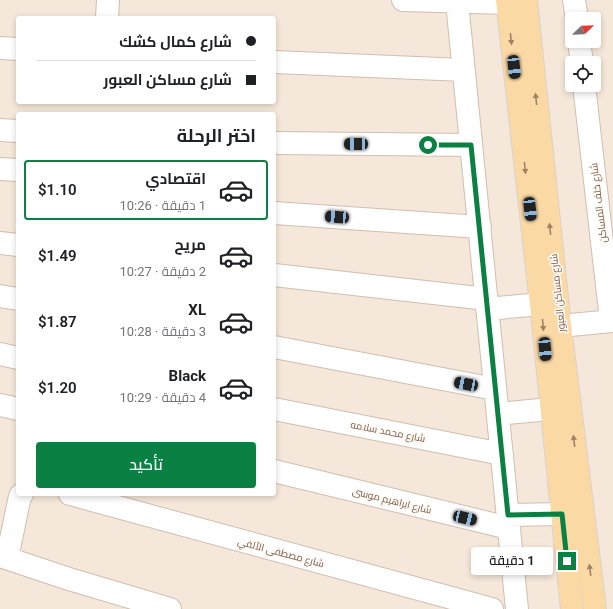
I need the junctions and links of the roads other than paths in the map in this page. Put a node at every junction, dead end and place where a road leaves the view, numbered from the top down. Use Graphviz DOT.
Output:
graph roads {
  1 [pos="108,0"];
  2 [pos="403,0"];
  3 [pos="574,0"];
  4 [pos="514,1"];
  5 [pos="457,2"];
  6 [pos="575,12"];
  7 [pos="107,16"];
  8 [pos="0,48"];
  9 [pos="16,49"];
  10 [pos="276,62"];
  11 [pos="464,70"];
  12 [pos="585,92"];
  13 [pos="0,130"];
  14 [pos="16,131"];
  15 [pos="276,143"];
  16 [pos="471,145"];
  17 [pos="0,169"];
  18 [pos="16,170"];
  19 [pos="276,213"];
  20 [pos="480,227"];
  21 [pos="0,243"];
  22 [pos="16,245"];
  23 [pos="276,274"];
  24 [pos="0,296"];
  25 [pos="16,299"];
  26 [pos="487,304"];
  27 [pos="541,304"];
  28 [pos="612,320"];
  29 [pos="560,326"];
  30 [pos="276,348"];
  31 [pos="0,354"];
  32 [pos="16,358"];
  33 [pos="495,389"];
  34 [pos="0,404"];
  35 [pos="16,408"];
  36 [pos="276,409"];
  37 [pos="550,409"];
  38 [pos="498,414"];
  39 [pos="502,454"];
  40 [pos="276,471"];
  41 [pos="20,496"];
  42 [pos="77,496"];
  43 [pos="562,514"];
  44 [pos="509,522"];
  45 [pos="4,557"];
  46 [pos="170,609"];
  47 [pos="492,609"];
  48 [pos="517,609"];
  49 [pos="572,609"];
  50 [pos="595,609"];
  1 -- 7 [label="street"];
  2 -- 5 [label="street"];
  3 -- 6 [label="street"];
  4 -- 5 [label="street"];
  4 -- 27 [label="main road, شارع مساكن العبور, one-way"];
  29 -- 4 [label="main road, شارع مساكن العبور, one-way"];
  5 -- 11 [label="street"];
  8 -- 9 [label="street"];
  10 -- 11 [label="street"];
  11 -- 16 [label="street"];
  12 -- 28 [label="street, شارع خلف المساكن"];
  13 -- 14 [label="street"];
  15 -- 16 [label="street"];
  16 -- 20 [label="street"];
  17 -- 18 [label="street"];
  19 -- 20 [label="street"];
  20 -- 26 [label="street"];
  21 -- 22 [label="street"];
  23 -- 26 [label="street"];
  24 -- 25 [label="street"];
  26 -- 27 [label="street"];
  26 -- 33 [label="street"];
  27 -- 37 [label="main road, شارع مساكن العبور, one-way"];
  28 -- 29 [label="street"];
  50 -- 29 [label="main road, شارع مساكن العبور, one-way"];
  30 -- 33 [label="street"];
  31 -- 32 [label="street"];
  33 -- 38 [label="street"];
  34 -- 35 [label="street"];
  36 -- 39 [label="street, شارع محمد سلامه"];
  37 -- 38 [label="street"];
  37 -- 43 [label="main road, شارع مساكن العبور"];
  38 -- 39 [label="street"];
  39 -- 44 [label="street"];
  40 -- 44 [label="street, شارع ابراهيم موسى"];
  41 -- 45 [label="street"];
  42 -- 47 [label="street, شارع مصطفى الألفي"];
  43 -- 44 [label="street, شارع ابراهيم موسى"];
  43 -- 49 [label="main road, شارع مساكن العبور"];
  44 -- 48 [label="street"];
  45 -- 46 [label="street"];
}
